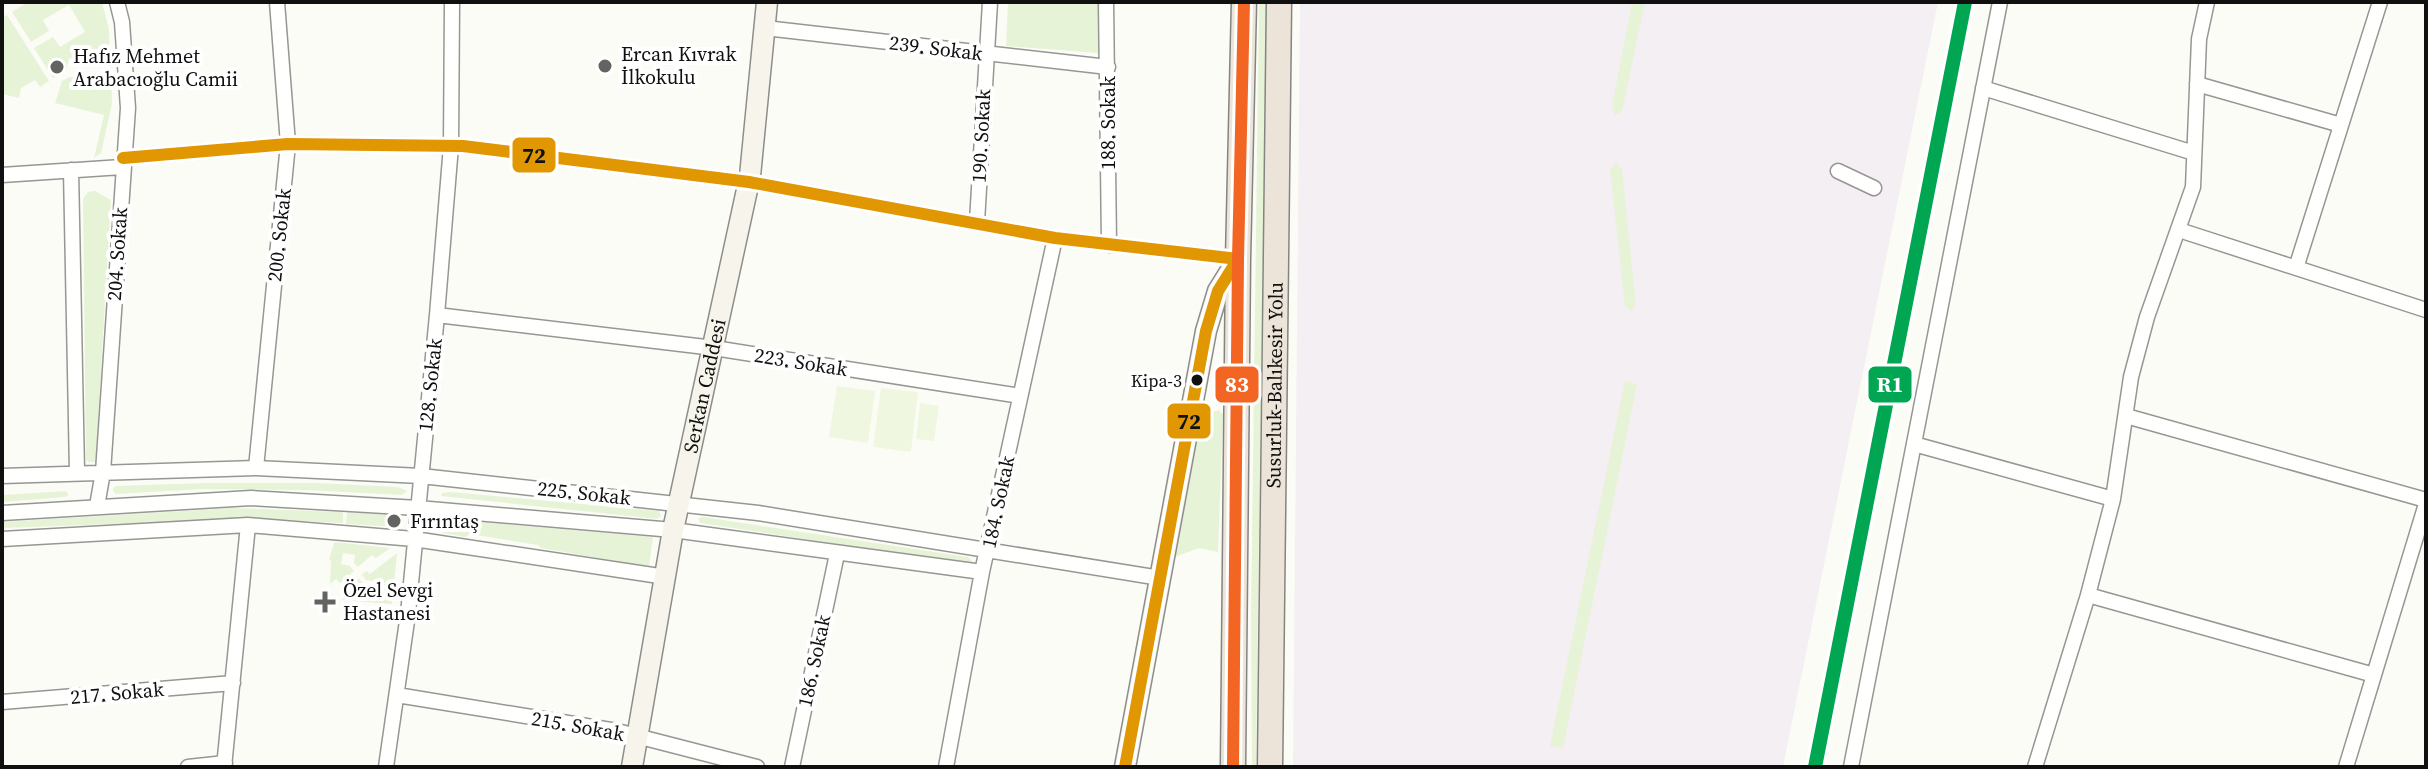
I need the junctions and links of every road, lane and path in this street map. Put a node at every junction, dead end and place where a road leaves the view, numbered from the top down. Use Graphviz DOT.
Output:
graph roads {
  1 [pos="117,2"];
  2 [pos="277,2"];
  3 [pos="452,2"];
  4 [pos="767,2"];
  5 [pos="990,2"];
  6 [pos="1106,2"];
  7 [pos="1244,2"];
  8 [pos="1279,2"];
  9 [pos="2000,2"];
  10 [pos="2207,2"];
  11 [pos="2380,2"];
  12 [pos="765,28"];
  13 [pos="986,54"];
  14 [pos="1108,67"];
  15 [pos="2197,84"];
  16 [pos="1983,88"];
  17 [pos="2341,125"];
  18 [pos="288,144"];
  19 [pos="451,146"];
  20 [pos="2194,153"];
  21 [pos="122,163"];
  22 [pos="71,170"];
  23 [pos="1838,171"];
  24 [pos="2,175"];
  25 [pos="749,182"];
  26 [pos="1874,188"];
  27 [pos="977,222"];
  28 [pos="2179,230"];
  29 [pos="1055,238"];
  30 [pos="1109,245"];
  31 [pos="1238,259"];
  32 [pos="2296,268"];
  33 [pos="2426,310"];
  34 [pos="437,315"];
  35 [pos="714,348"];
  36 [pos="1020,396"];
  37 [pos="2126,416"];
  38 [pos="1914,444"];
  39 [pos="256,468"];
  40 [pos="77,472"];
  41 [pos="103,472"];
  42 [pos="2,476"];
  43 [pos="421,476"];
  44 [pos="2113,499"];
  45 [pos="2426,502"];
  46 [pos="679,503"];
  47 [pos="97,506"];
  48 [pos="418,508"];
  49 [pos="2,513"];
  50 [pos="248,525"];
  51 [pos="673,530"];
  52 [pos="2,539"];
  53 [pos="414,539"];
  54 [pos="987,550"];
  55 [pos="837,554"];
  56 [pos="982,572"];
  57 [pos="666,577"];
  58 [pos="1160,578"];
  59 [pos="2088,595"];
  60 [pos="2374,675"];
  61 [pos="233,683"];
  62 [pos="397,695"];
  63 [pos="2,702"];
  64 [pos="638,737"];
  65 [pos="225,765"];
  66 [pos="188,767"];
  67 [pos="386,767"];
  68 [pos="632,767"];
  69 [pos="757,767"];
  70 [pos="792,767"];
  71 [pos="946,767"];
  72 [pos="1125,767"];
  73 [pos="1233,767"];
  74 [pos="1270,767"];
  75 [pos="1851,767"];
  76 [pos="2035,767"];
  77 [pos="2346,767"];
  1 -- 21 [label="street, 204. Sokak"];
  2 -- 18 [label="street, 200. Sokak"];
  3 -- 19 [label="street, 128. Sokak"];
  4 -- 12 [label="main road, Serkan Caddesi"];
  5 -- 13 [label="street, 190. Sokak"];
  6 -- 14 [label="street, 188. Sokak"];
  7 -- 31 [label="highway, Susurluk-Balıkesir Yolu"];
  8 -- 74 [label="highway, Susurluk-Balıkesir Yolu"];
  9 -- 16 [label="street"];
  10 -- 15 [label="street"];
  11 -- 17 [label="street"];
  12 -- 13 [label="street, 239. Sokak"];
  12 -- 25 [label="main road, Serkan Caddesi"];
  13 -- 14 [label="street, 239. Sokak"];
  13 -- 27 [label="street, 190. Sokak"];
  14 -- 30 [label="street, 188. Sokak"];
  15 -- 17 [label="street"];
  15 -- 20 [label="street"];
  16 -- 20 [label="street"];
  16 -- 38 [label="street"];
  17 -- 32 [label="street"];
  18 -- 19 [label="street"];
  18 -- 21 [label="street"];
  18 -- 39 [label="street, 200. Sokak"];
  19 -- 25 [label="street"];
  19 -- 34 [label="street, 128. Sokak"];
  20 -- 28 [label="street"];
  21 -- 22 [label="street"];
  21 -- 41 [label="street, 204. Sokak"];
  22 -- 24 [label="street"];
  22 -- 40 [label="street, 204. Sokak"];
  23 -- 26 [label="street"];
  25 -- 27 [label="street"];
  25 -- 35 [label="main road, Serkan Caddesi"];
  27 -- 29 [label="street"];
  28 -- 32 [label="street"];
  28 -- 37 [label="street"];
  29 -- 30 [label="street"];
  29 -- 36 [label="street, 184. Sokak"];
  30 -- 31 [label="street"];
  31 -- 58 [label="main road"];
  31 -- 73 [label="highway, Susurluk-Balıkesir Yolu"];
  32 -- 33 [label="street"];
  34 -- 35 [label="street, 223. Sokak"];
  34 -- 43 [label="street, 128. Sokak"];
  35 -- 36 [label="street, 223. Sokak"];
  35 -- 46 [label="main road, Serkan Caddesi"];
  36 -- 54 [label="street, 184. Sokak"];
  37 -- 44 [label="street"];
  37 -- 45 [label="street"];
  38 -- 44 [label="street"];
  38 -- 75 [label="street"];
  39 -- 41 [label="street, 225. Sokak"];
  39 -- 43 [label="street, 225. Sokak"];
  40 -- 41 [label="street, 225. Sokak"];
  40 -- 42 [label="street, 225. Sokak"];
  41 -- 47 [label="street, 204. Sokak"];
  43 -- 46 [label="street, 225. Sokak"];
  43 -- 48 [label="street, 128. Sokak"];
  44 -- 59 [label="street"];
  45 -- 60 [label="street"];
  46 -- 51 [label="main road, Serkan Caddesi"];
  46 -- 54 [label="street, 225. Sokak"];
  47 -- 48 [label="street, 225. Sokak"];
  47 -- 49 [label="street, 225. Sokak"];
  48 -- 51 [label="street, 225. Sokak"];
  48 -- 53 [label="street, 128. Sokak"];
  50 -- 52 [label="street"];
  50 -- 53 [label="street"];
  50 -- 61 [label="street"];
  51 -- 55 [label="street, 225. Sokak"];
  51 -- 57 [label="main road, Serkan Caddesi"];
  53 -- 57 [label="street"];
  53 -- 62 [label="street, 128. Sokak"];
  54 -- 56 [label="street, 184. Sokak"];
  54 -- 58 [label="street, 225. Sokak"];
  55 -- 56 [label="street, 225. Sokak"];
  55 -- 70 [label="street, 186. Sokak"];
  56 -- 71 [label="street, 184. Sokak"];
  57 -- 64 [label="main road, Serkan Caddesi"];
  58 -- 72 [label="main road"];
  59 -- 60 [label="street"];
  59 -- 76 [label="street"];
  60 -- 77 [label="street"];
  61 -- 63 [label="street, 217. Sokak"];
  61 -- 65 [label="street"];
  62 -- 64 [label="street, 215. Sokak"];
  62 -- 67 [label="street, 128. Sokak"];
  64 -- 68 [label="main road, Serkan Caddesi"];
  64 -- 69 [label="street, 215. Sokak"];
  65 -- 66 [label="street"];
}
